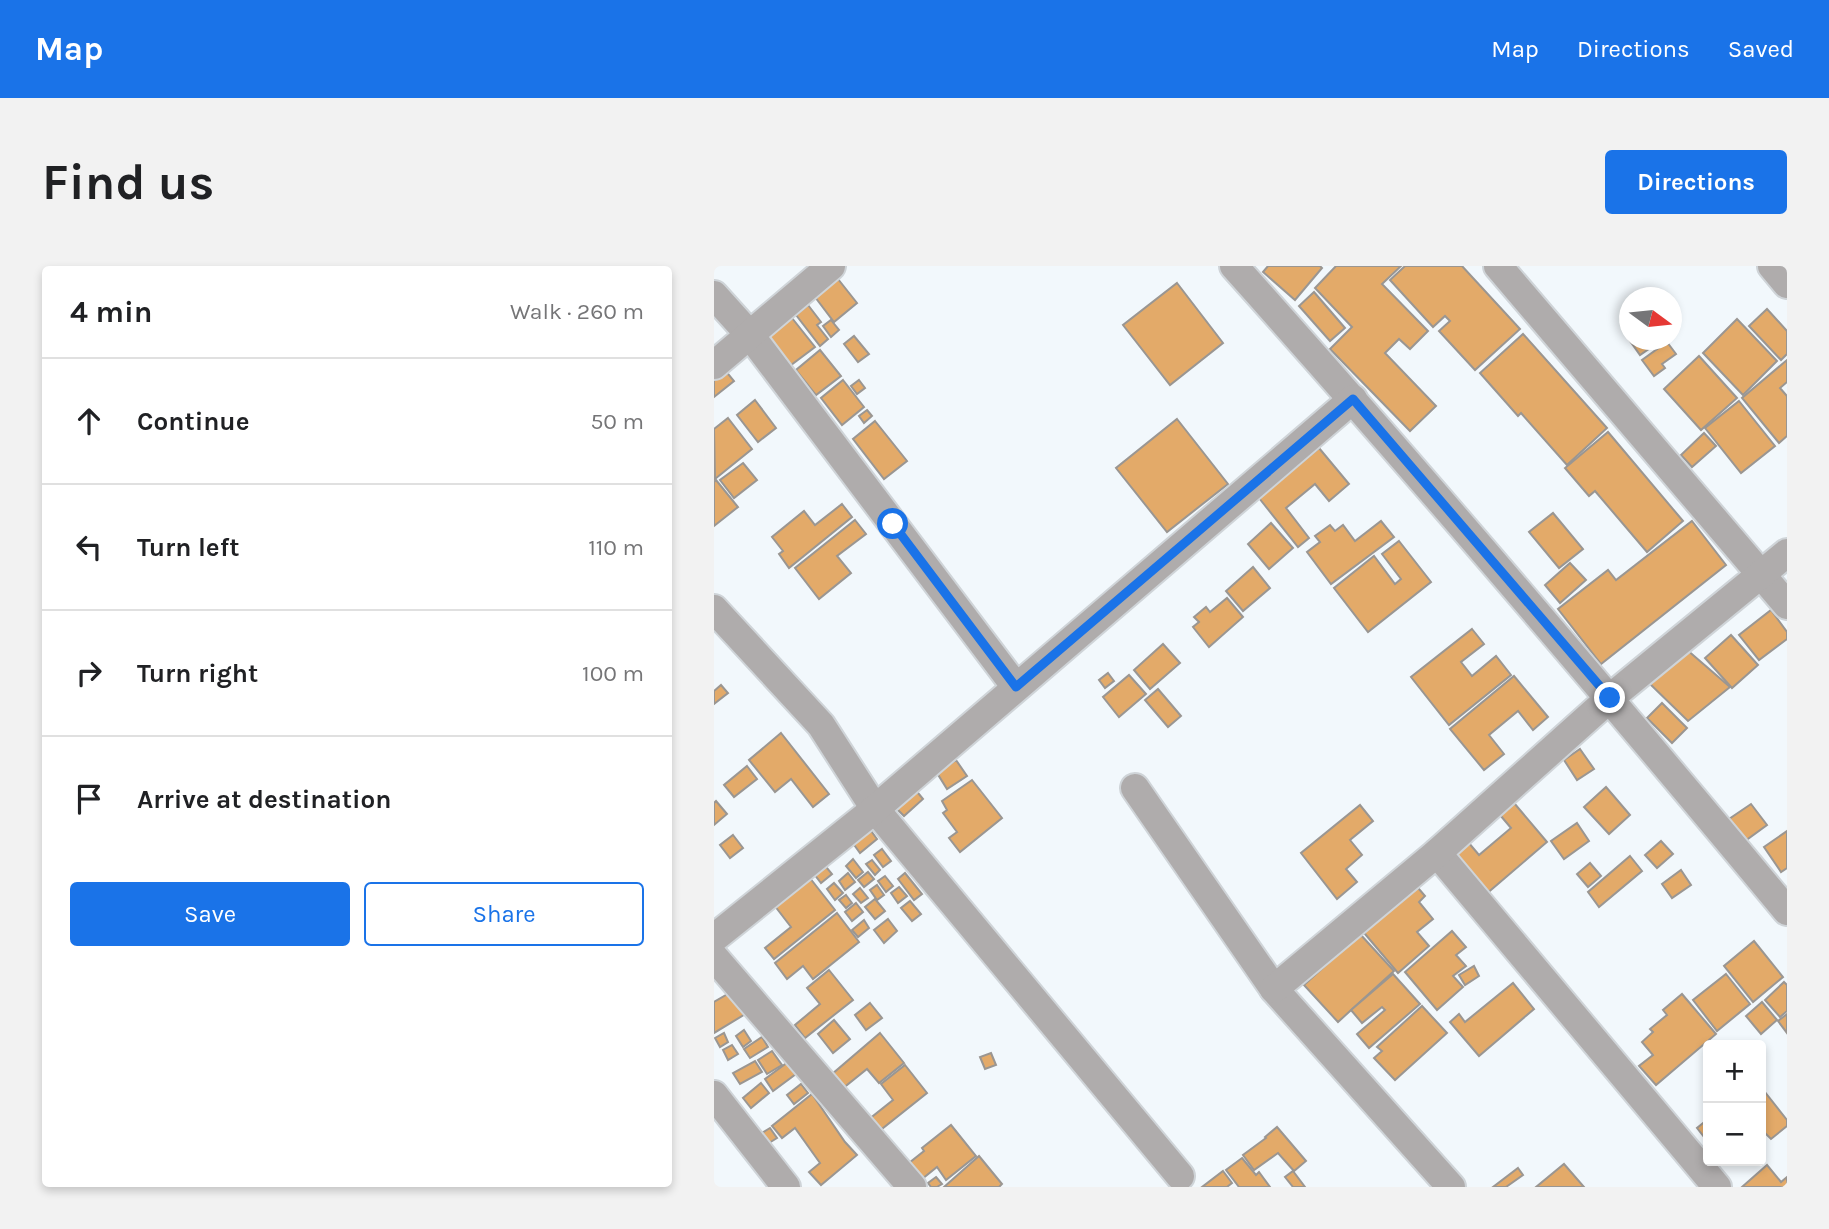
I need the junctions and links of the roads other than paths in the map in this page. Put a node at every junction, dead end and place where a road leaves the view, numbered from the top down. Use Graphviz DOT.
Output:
graph roads {
  1 [pos="831,266"];
  2 [pos="1234,266"];
  3 [pos="1498,266"];
  4 [pos="1772,266"];
  5 [pos="1787,284"];
  6 [pos="714,295"];
  7 [pos="750,335"];
  8 [pos="714,365"];
  9 [pos="1353,399"];
  10 [pos="1787,553"];
  11 [pos="1761,575"];
  12 [pos="1787,605"];
  13 [pos="714,609"];
  14 [pos="1016,687"];
  15 [pos="1610,698"];
  16 [pos="1135,788"];
  17 [pos="875,809"];
  18 [pos="1437,853"];
  19 [pos="1787,911"];
  20 [pos="718,928"];
  21 [pos="714,957"];
  22 [pos="1274,989"];
  23 [pos="714,1095"];
  24 [pos="1180,1176"];
  25 [pos="786,1187"];
  26 [pos="912,1187"];
  27 [pos="1451,1187"];
  28 [pos="1717,1187"];
  1 -- 7 [label="street"];
  2 -- 9 [label="street"];
  3 -- 11 [label="street"];
  4 -- 5 [label="street"];
  6 -- 7 [label="street"];
  7 -- 8 [label="street"];
  7 -- 14 [label="street"];
  9 -- 14 [label="street"];
  9 -- 15 [label="street"];
  10 -- 11 [label="street"];
  11 -- 12 [label="street"];
  11 -- 15 [label="street"];
  13 -- 17 [label="street"];
  14 -- 17 [label="street"];
  15 -- 18 [label="street"];
  15 -- 19 [label="street"];
  16 -- 22 [label="street"];
  17 -- 20 [label="street"];
  17 -- 24 [label="street"];
  18 -- 22 [label="street"];
  18 -- 28 [label="street"];
  21 -- 26 [label="street"];
  22 -- 27 [label="street"];
  23 -- 25 [label="street"];
}
